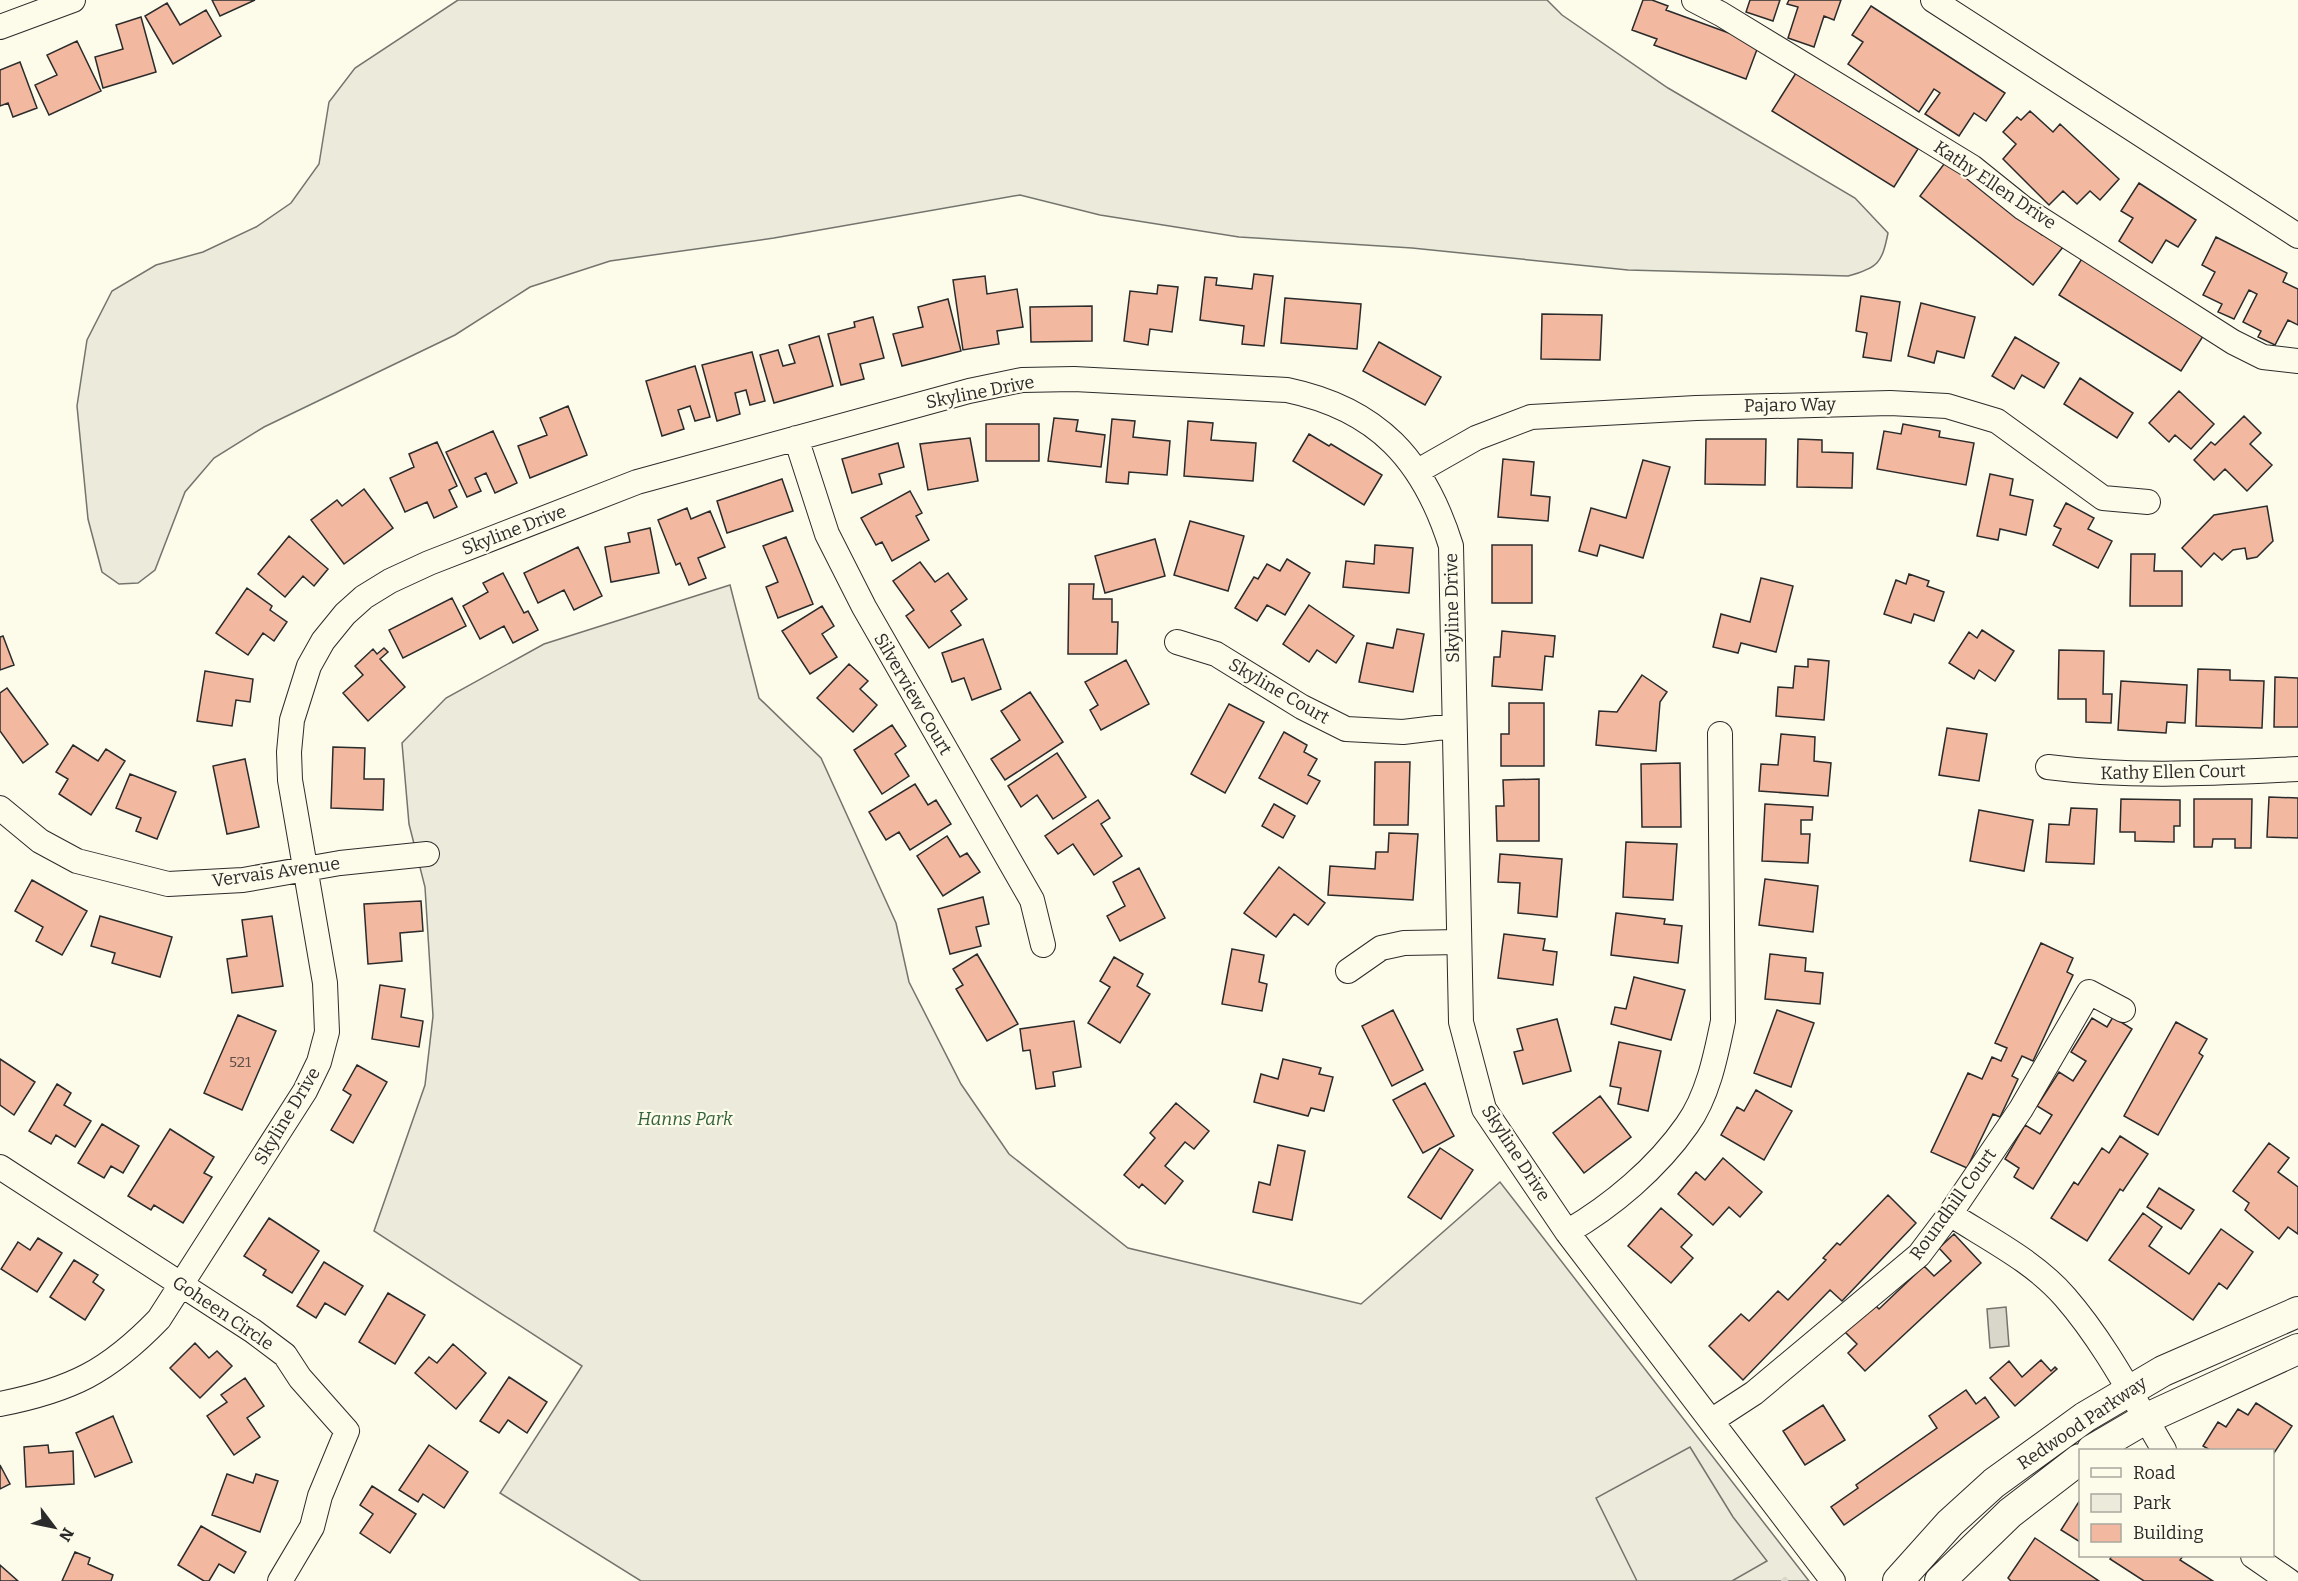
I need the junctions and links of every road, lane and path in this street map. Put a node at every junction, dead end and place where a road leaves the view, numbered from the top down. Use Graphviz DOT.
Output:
graph roads {
  1 [pos="73,0"];
  2 [pos="1694,0"];
  3 [pos="1933,0"];
  4 [pos="0,27"];
  5 [pos="2298,236"];
  6 [pos="2298,360"];
  7 [pos="796,438"];
  8 [pos="1418,471"];
  9 [pos="2148,502"];
  10 [pos="1177,642"];
  11 [pos="1453,726"];
  12 [pos="1720,734"];
  13 [pos="2048,767"];
  14 [pos="2298,769"];
  15 [pos="0,808"];
  16 [pos="427,854"];
  17 [pos="306,871"];
  18 [pos="1459,942"];
  19 [pos="1044,945"];
  20 [pos="1348,971"];
  21 [pos="2123,1010"];
  22 [pos="0,1167"];
  23 [pos="1950,1214"];
  24 [pos="1567,1232"];
  25 [pos="182,1284"];
  26 [pos="2298,1312"];
  27 [pos="2298,1349"];
  28 [pos="2130,1388"];
  29 [pos="0,1404"];
  30 [pos="2145,1419"];
  31 [pos="1711,1421"];
  32 [pos="2094,1449"];
  33 [pos="2163,1449"];
  34 [pos="2079,1460"];
  35 [pos="2254,1557"];
  36 [pos="280,1581"];
  37 [pos="1833,1581"];
  38 [pos="1898,1581"];
  39 [pos="1940,1581"];
  40 [pos="2289,1581"];
  1 -- 4 [label="street"];
  2 -- 6 [label="street, Kathy Ellen Drive"];
  3 -- 5 [label="street"];
  7 -- 8 [label="street, Skyline Drive"];
  7 -- 17 [label="street, Skyline Drive"];
  7 -- 19 [label="street, Silverview Court"];
  8 -- 9 [label="street, Pajaro Way"];
  8 -- 11 [label="street, Skyline Drive"];
  10 -- 11 [label="street, Skyline Court"];
  11 -- 18 [label="street, Skyline Drive"];
  12 -- 24 [label="street"];
  13 -- 14 [label="street, Kathy Ellen Court"];
  15 -- 17 [label="street, Vervais Avenue"];
  16 -- 17 [label="street, Vervais Avenue"];
  17 -- 25 [label="street, Skyline Drive"];
  18 -- 20 [label="street"];
  18 -- 24 [label="street, Skyline Drive"];
  21 -- 23 [label="street, Roundhill Court"];
  22 -- 25 [label="street, Goheen Circle"];
  23 -- 28 [label="street"];
  23 -- 31 [label="street, Roundhill Court"];
  24 -- 31 [label="street, Skyline Drive"];
  25 -- 29 [label="street, Skyline Drive"];
  25 -- 36 [label="street, Goheen Circle"];
  26 -- 28 [label="main road, Redwood Parkway"];
  27 -- 30 [label="main road, Redwood Parkway"];
  28 -- 30 [label="street"];
  28 -- 38 [label="main road, Redwood Parkway"];
  30 -- 32 [label="main road, Redwood Parkway"];
  30 -- 33 [label="street"];
  31 -- 37 [label="street, Skyline Drive"];
  34 -- 39 [label="main road, Redwood Parkway"];
  35 -- 40 [label="street"];
}
